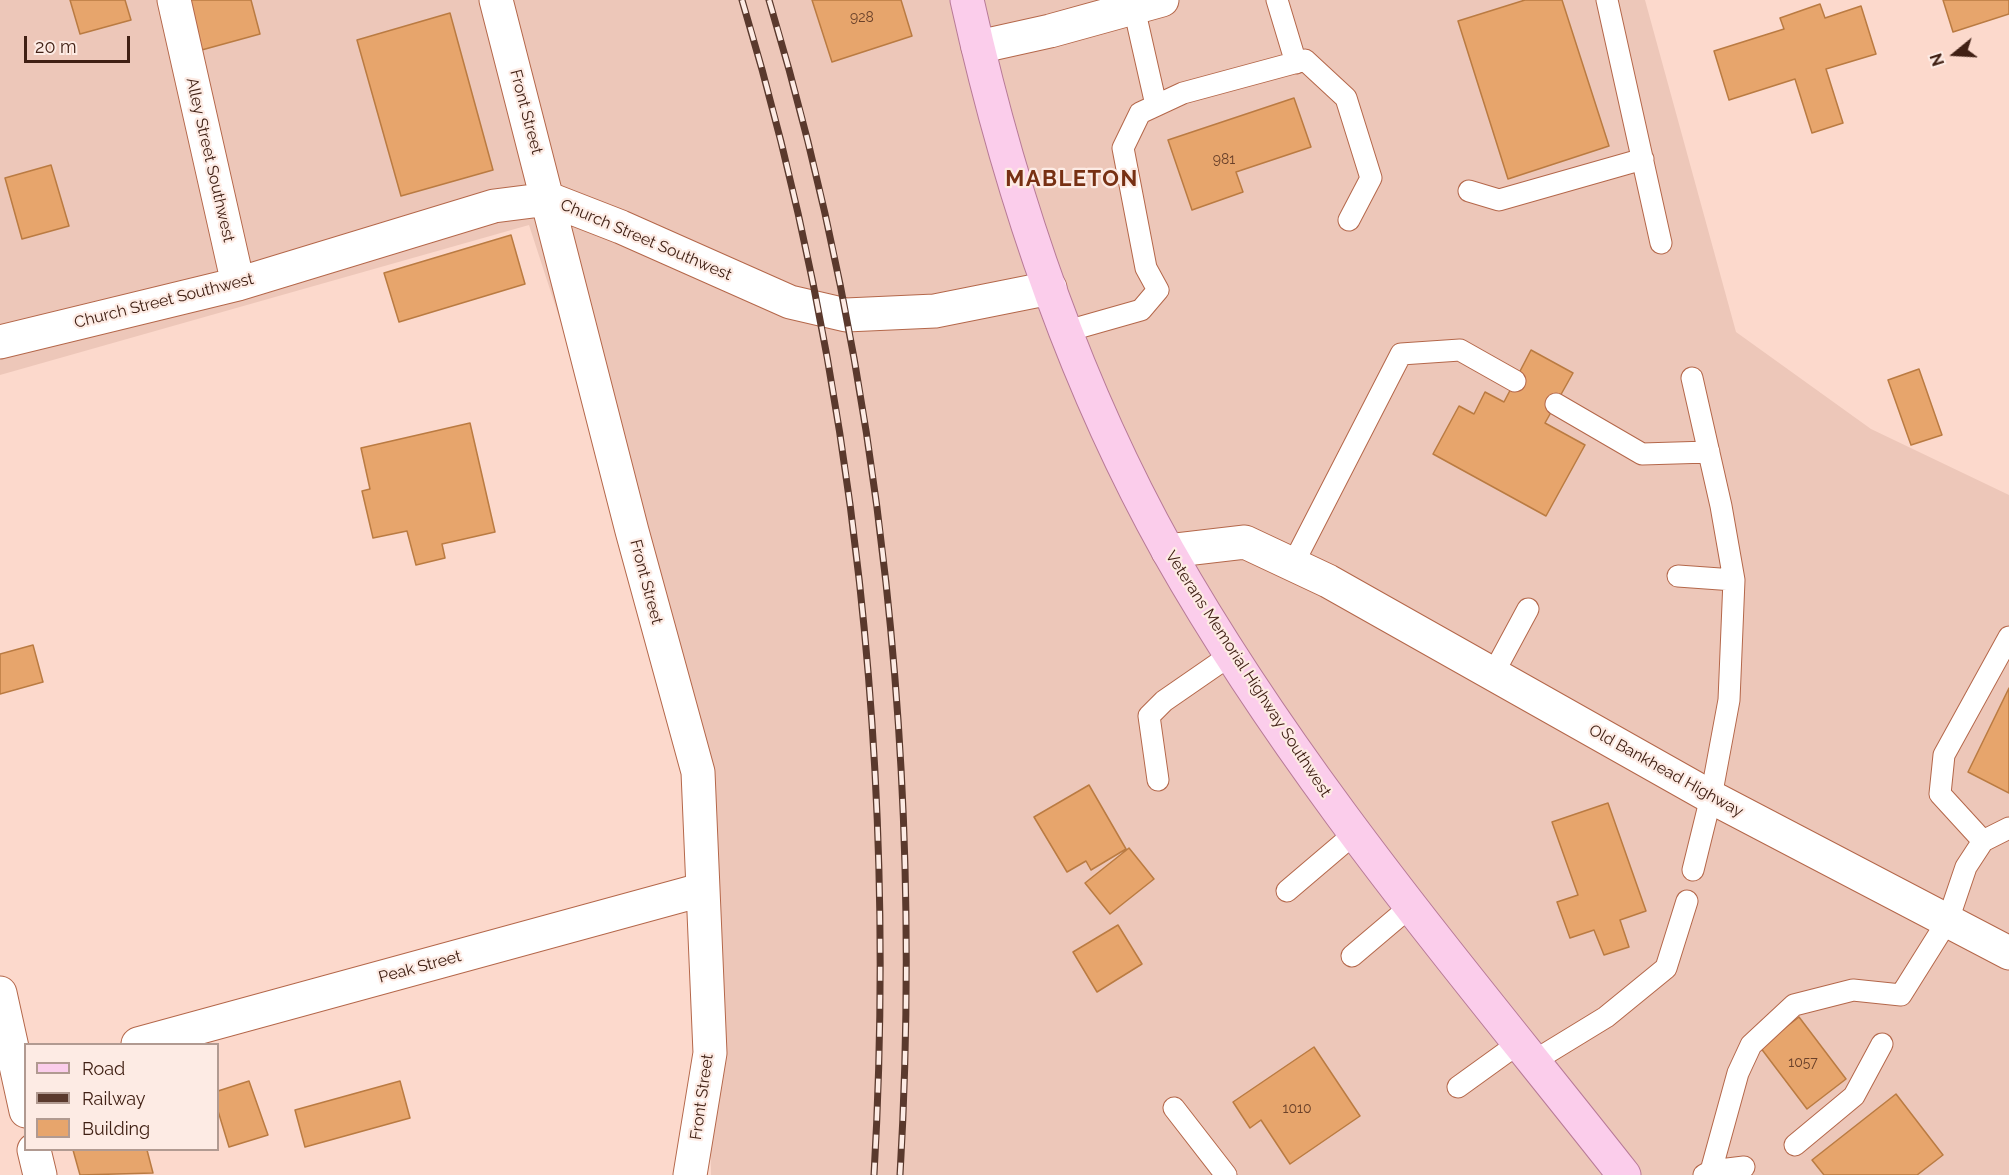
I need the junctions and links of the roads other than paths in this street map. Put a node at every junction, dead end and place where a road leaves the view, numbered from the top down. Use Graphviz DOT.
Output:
graph roads {
  1 [pos="174,0"];
  2 [pos="496,0"];
  3 [pos="967,0"];
  4 [pos="1277,0"];
  5 [pos="1607,0"];
  6 [pos="1142,3"];
  7 [pos="978,47"];
  8 [pos="1296,63"];
  9 [pos="1156,105"];
  10 [pos="1642,159"];
  11 [pos="1469,192"];
  12 [pos="549,199"];
  13 [pos="1349,220"];
  14 [pos="1661,243"];
  15 [pos="238,285"];
  16 [pos="1050,288"];
  17 [pos="1067,331"];
  18 [pos="0,342"];
  19 [pos="1692,378"];
  20 [pos="1515,381"];
  21 [pos="1556,404"];
  22 [pos="1709,452"];
  23 [pos="1168,551"];
  24 [pos="1293,564"];
  25 [pos="1678,576"];
  26 [pos="1734,580"];
  27 [pos="1528,609"];
  28 [pos="2009,637"];
  29 [pos="1232,654"];
  30 [pos="1493,674"];
  31 [pos="1158,780"];
  32 [pos="1711,797"];
  33 [pos="2009,828"];
  34 [pos="1354,834"];
  35 [pos="1983,841"];
  36 [pos="1693,870"];
  37 [pos="701,890"];
  38 [pos="1287,891"];
  39 [pos="1687,901"];
  40 [pos="1411,906"];
  41 [pos="1948,920"];
  42 [pos="2009,953"];
  43 [pos="1352,957"];
  44 [pos="0,993"];
  45 [pos="142,1043"];
  46 [pos="1882,1044"];
  47 [pos="1527,1052"];
  48 [pos="15,1079"];
  49 [pos="1458,1087"];
  50 [pos="24,1105"];
  51 [pos="1174,1108"];
  52 [pos="1795,1145"];
  53 [pos="34,1151"];
  54 [pos="1744,1167"];
  55 [pos="1708,1173"];
  56 [pos="40,1175"];
  57 [pos="690,1175"];
  58 [pos="1226,1175"];
  59 [pos="1624,1175"];
  1 -- 15 [label="street, Alley Street Southwest"];
  2 -- 12 [label="street, Front Street"];
  3 -- 7 [label="main road, Veterans Memorial Highway Southwest"];
  4 -- 8 [label="lane"];
  5 -- 10 [label="lane"];
  6 -- 7 [label="street"];
  6 -- 9 [label="lane"];
  7 -- 16 [label="main road, Veterans Memorial Highway Southwest"];
  8 -- 9 [label="lane"];
  8 -- 13 [label="lane"];
  9 -- 17 [label="lane"];
  10 -- 11 [label="lane"];
  10 -- 14 [label="lane"];
  12 -- 15 [label="street, Church Street Southwest"];
  12 -- 16 [label="street, Church Street Southwest"];
  12 -- 37 [label="street, Front Street"];
  15 -- 18 [label="street, Church Street Southwest"];
  16 -- 17 [label="main road, Veterans Memorial Highway Southwest"];
  17 -- 23 [label="main road, Veterans Memorial Highway Southwest"];
  19 -- 22 [label="lane"];
  20 -- 24 [label="lane"];
  21 -- 22 [label="lane"];
  22 -- 26 [label="lane"];
  23 -- 24 [label="street, Old Bankhead Highway"];
  23 -- 29 [label="main road, Veterans Memorial Highway Southwest"];
  24 -- 30 [label="street, Old Bankhead Highway"];
  25 -- 26 [label="lane"];
  26 -- 32 [label="lane"];
  27 -- 30 [label="lane"];
  28 -- 35 [label="lane"];
  29 -- 31 [label="lane"];
  29 -- 34 [label="main road, Veterans Memorial Highway Southwest"];
  30 -- 32 [label="street, Old Bankhead Highway"];
  32 -- 36 [label="lane"];
  32 -- 41 [label="street, Old Bankhead Highway"];
  33 -- 35 [label="lane"];
  34 -- 38 [label="lane"];
  34 -- 40 [label="main road, Veterans Memorial Highway Southwest"];
  35 -- 41 [label="lane"];
  37 -- 45 [label="street, Peak Street"];
  37 -- 57 [label="street, Front Street"];
  39 -- 47 [label="lane"];
  40 -- 43 [label="lane"];
  40 -- 47 [label="main road, Veterans Memorial Highway Southwest"];
  41 -- 42 [label="street, Old Bankhead Highway"];
  41 -- 55 [label="lane"];
  44 -- 48 [label="street"];
  46 -- 52 [label="lane"];
  47 -- 49 [label="lane"];
  47 -- 59 [label="main road, Veterans Memorial Highway Southwest"];
  48 -- 50 [label="street"];
  51 -- 58 [label="lane"];
  53 -- 56 [label="street"];
  54 -- 55 [label="lane"];
}
